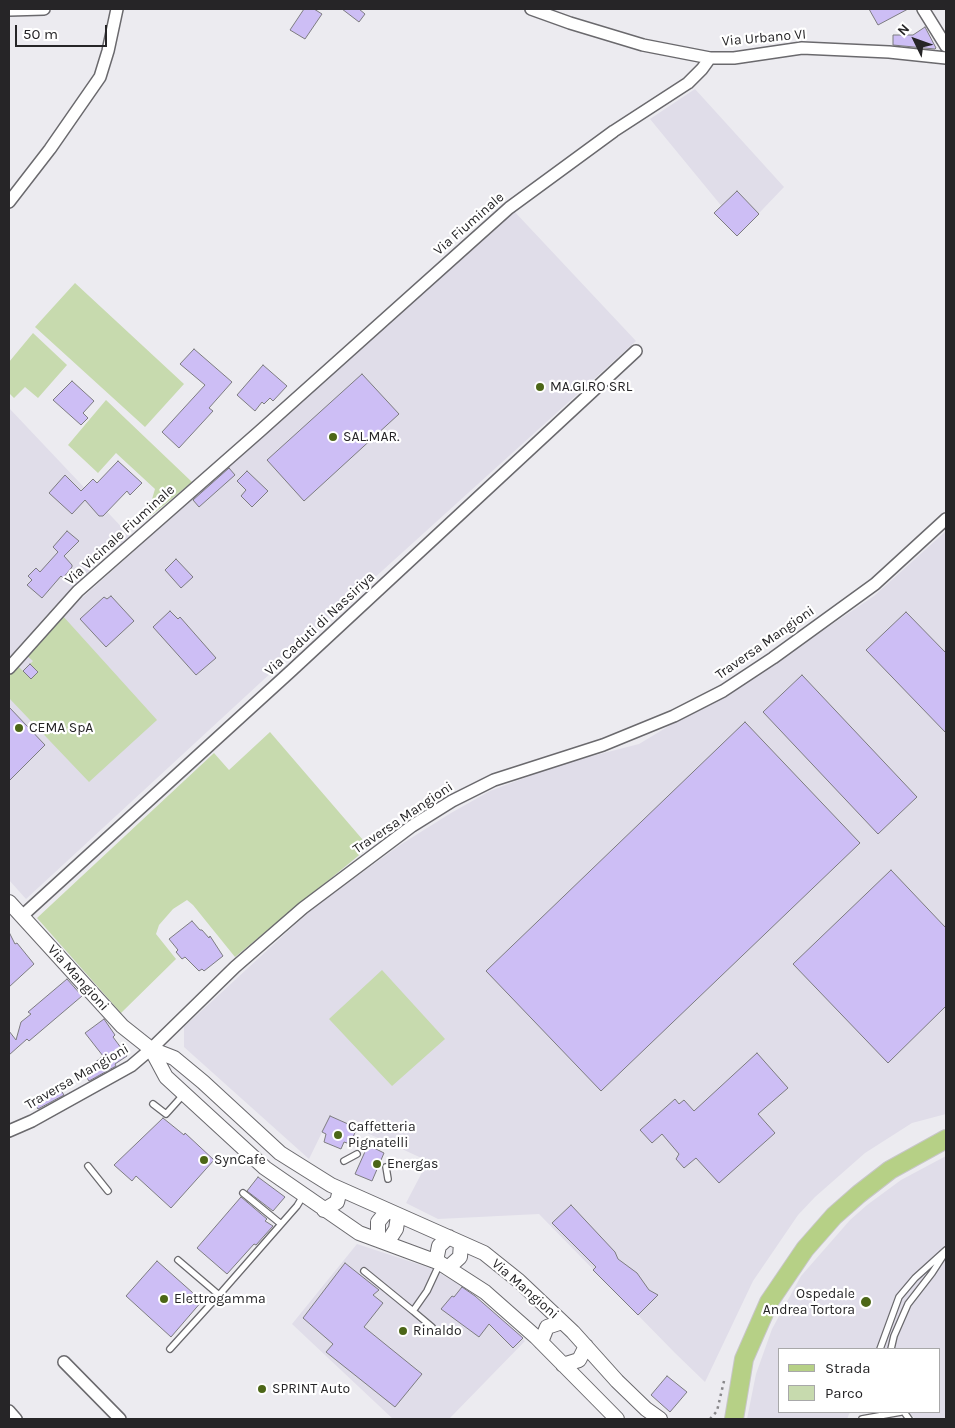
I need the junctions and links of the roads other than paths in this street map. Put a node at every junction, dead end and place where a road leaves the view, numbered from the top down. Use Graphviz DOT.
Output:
graph roads {
  1 [pos="44,9"];
  2 [pos="117,9"];
  3 [pos="531,9"];
  4 [pos="924,9"];
  5 [pos="9,10"];
  6 [pos="946,46"];
  7 [pos="710,58"];
  8 [pos="946,58"];
  9 [pos="9,202"];
  10 [pos="636,351"];
  11 [pos="260,431"];
  12 [pos="946,519"];
  13 [pos="9,668"];
  14 [pos="9,902"];
  15 [pos="22,916"];
  16 [pos="151,1049"];
  17 [pos="201,1080"];
  18 [pos="186,1096"];
  19 [pos="153,1104"];
  20 [pos="254,1129"];
  21 [pos="9,1131"];
  22 [pos="946,1139"];
  23 [pos="239,1145"];
  24 [pos="358,1154"];
  25 [pos="344,1161"];
  26 [pos="88,1166"];
  27 [pos="386,1167"];
  28 [pos="388,1179"];
  29 [pos="325,1182"];
  30 [pos="108,1190"];
  31 [pos="340,1190"];
  32 [pos="243,1193"];
  33 [pos="314,1203"];
  34 [pos="392,1214"];
  35 [pos="281,1224"];
  36 [pos="455,1240"];
  37 [pos="382,1241"];
  38 [pos="178,1260"];
  39 [pos="441,1264"];
  40 [pos="364,1271"];
  41 [pos="218,1295"];
  42 [pos="413,1311"];
  43 [pos="562,1322"];
  44 [pos="432,1327"];
  45 [pos="541,1342"];
  46 [pos="586,1346"];
  47 [pos="880,1348"];
  48 [pos="891,1348"];
  49 [pos="170,1349"];
  50 [pos="64,1362"];
  51 [pos="563,1365"];
  52 [pos="741,1368"];
  53 [pos="9,1411"];
  54 [pos="887,1413"];
  55 [pos="876,1414"];
  56 [pos="16,1419"];
  57 [pos="120,1419"];
  58 [pos="617,1419"];
  59 [pos="660,1419"];
  60 [pos="720,1419"];
  61 [pos="734,1419"];
  62 [pos="862,1419"];
  1 -- 5 [label="street"];
  2 -- 9 [label="street"];
  3 -- 7 [label="street, Via Urbano VI"];
  4 -- 6 [label="street"];
  7 -- 8 [label="street, Via Urbano VI"];
  7 -- 11 [label="street, Via Fiuminale"];
  10 -- 15 [label="street, Via Caduti di Nassiriya"];
  11 -- 13 [label="street, Via Vicinale Fiuminale"];
  12 -- 16 [label="street, Traversa Mangioni"];
  14 -- 15 [label="street, Via Mangioni"];
  15 -- 16 [label="street, Via Mangioni"];
  16 -- 17 [label="street, Via Mangioni"];
  16 -- 18 [label="street, Via Mangioni"];
  16 -- 21 [label="street, Traversa Mangioni"];
  17 -- 18 [label="street"];
  17 -- 20 [label="street, Via Mangioni"];
  18 -- 19 [label="lane"];
  18 -- 23 [label="street, Via Mangioni"];
  20 -- 23 [label="street"];
  20 -- 29 [label="street, Via Mangioni"];
  22 -- 52 [label="main road"];
  23 -- 33 [label="street, Via Mangioni"];
  24 -- 25 [label="lane"];
  26 -- 30 [label="lane"];
  27 -- 28 [label="lane"];
  29 -- 31 [label="street, Via Mangioni"];
  29 -- 33 [label="street"];
  31 -- 33 [label="street"];
  31 -- 34 [label="street, Via Mangioni"];
  32 -- 35 [label="lane"];
  33 -- 35 [label="lane"];
  33 -- 37 [label="street, Via Mangioni"];
  34 -- 36 [label="street, Via Mangioni"];
  34 -- 37 [label="street"];
  35 -- 41 [label="lane"];
  36 -- 39 [label="street"];
  36 -- 39 [label="street"];
  36 -- 43 [label="street, Via Mangioni"];
  37 -- 39 [label="street, Via Mangioni"];
  38 -- 41 [label="lane"];
  39 -- 42 [label="lane"];
  39 -- 45 [label="street, Via Mangioni"];
  40 -- 42 [label="lane"];
  41 -- 49 [label="lane"];
  42 -- 44 [label="lane"];
  43 -- 45 [label="street, Via Mangioni"];
  43 -- 46 [label="street, Via Mangioni"];
  45 -- 51 [label="street, Via Mangioni"];
  46 -- 51 [label="street"];
  46 -- 59 [label="street, Via Mangioni"];
  47 -- 48 [label="lane"];
  50 -- 57 [label="street"];
  51 -- 58 [label="street, Via Mangioni"];
  52 -- 60 [label="main road"];
  52 -- 61 [label="main road"];
  53 -- 56 [label="street"];
  54 -- 55 [label="lane"];
  55 -- 62 [label="lane"];
}
